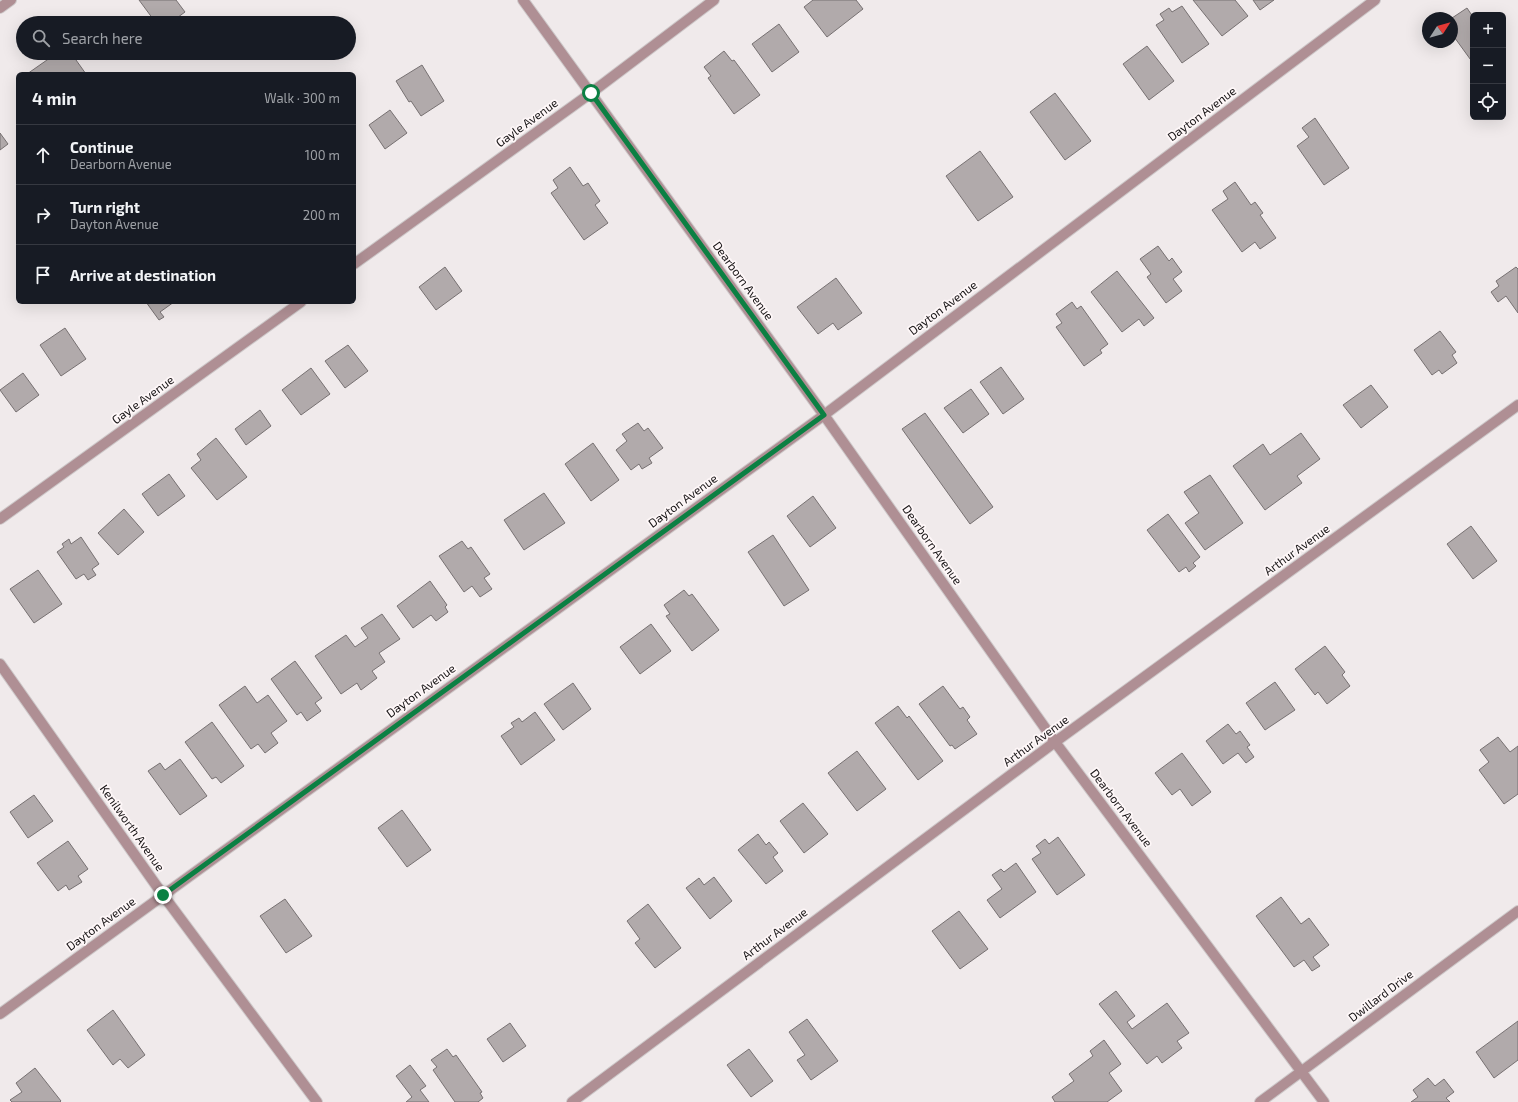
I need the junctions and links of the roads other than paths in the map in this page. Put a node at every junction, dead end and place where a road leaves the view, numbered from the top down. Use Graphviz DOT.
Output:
graph roads {
  1 [pos="10,0"];
  2 [pos="523,0"];
  3 [pos="714,0"];
  4 [pos="1375,0"];
  5 [pos="0,8"];
  6 [pos="591,93"];
  7 [pos="356,263"];
  8 [pos="298,304"];
  9 [pos="1518,405"];
  10 [pos="824,415"];
  11 [pos="0,519"];
  12 [pos="0,664"];
  13 [pos="1056,742"];
  14 [pos="163,895"];
  15 [pos="1518,911"];
  16 [pos="0,1014"];
  17 [pos="1302,1071"];
  18 [pos="317,1102"];
  19 [pos="572,1102"];
  20 [pos="1260,1102"];
  21 [pos="1324,1102"];
  1 -- 5 [label="street"];
  2 -- 6 [label="street, Dearborn Avenue"];
  3 -- 6 [label="street, Gayle Avenue"];
  4 -- 10 [label="street, Dayton Avenue"];
  6 -- 7 [label="street, Gayle Avenue"];
  6 -- 10 [label="street, Dearborn Avenue"];
  8 -- 11 [label="street, Gayle Avenue"];
  9 -- 13 [label="street, Arthur Avenue"];
  10 -- 13 [label="street, Dearborn Avenue"];
  10 -- 14 [label="street, Dayton Avenue"];
  12 -- 14 [label="street, Kenilworth Avenue"];
  13 -- 17 [label="street, Dearborn Avenue"];
  13 -- 19 [label="street, Arthur Avenue"];
  14 -- 16 [label="street, Dayton Avenue"];
  14 -- 18 [label="street, Kenilworth Avenue"];
  15 -- 17 [label="street, Dwillard Drive"];
  17 -- 20 [label="street, Dwillard Drive"];
  17 -- 21 [label="street, Dearborn Avenue"];
}
